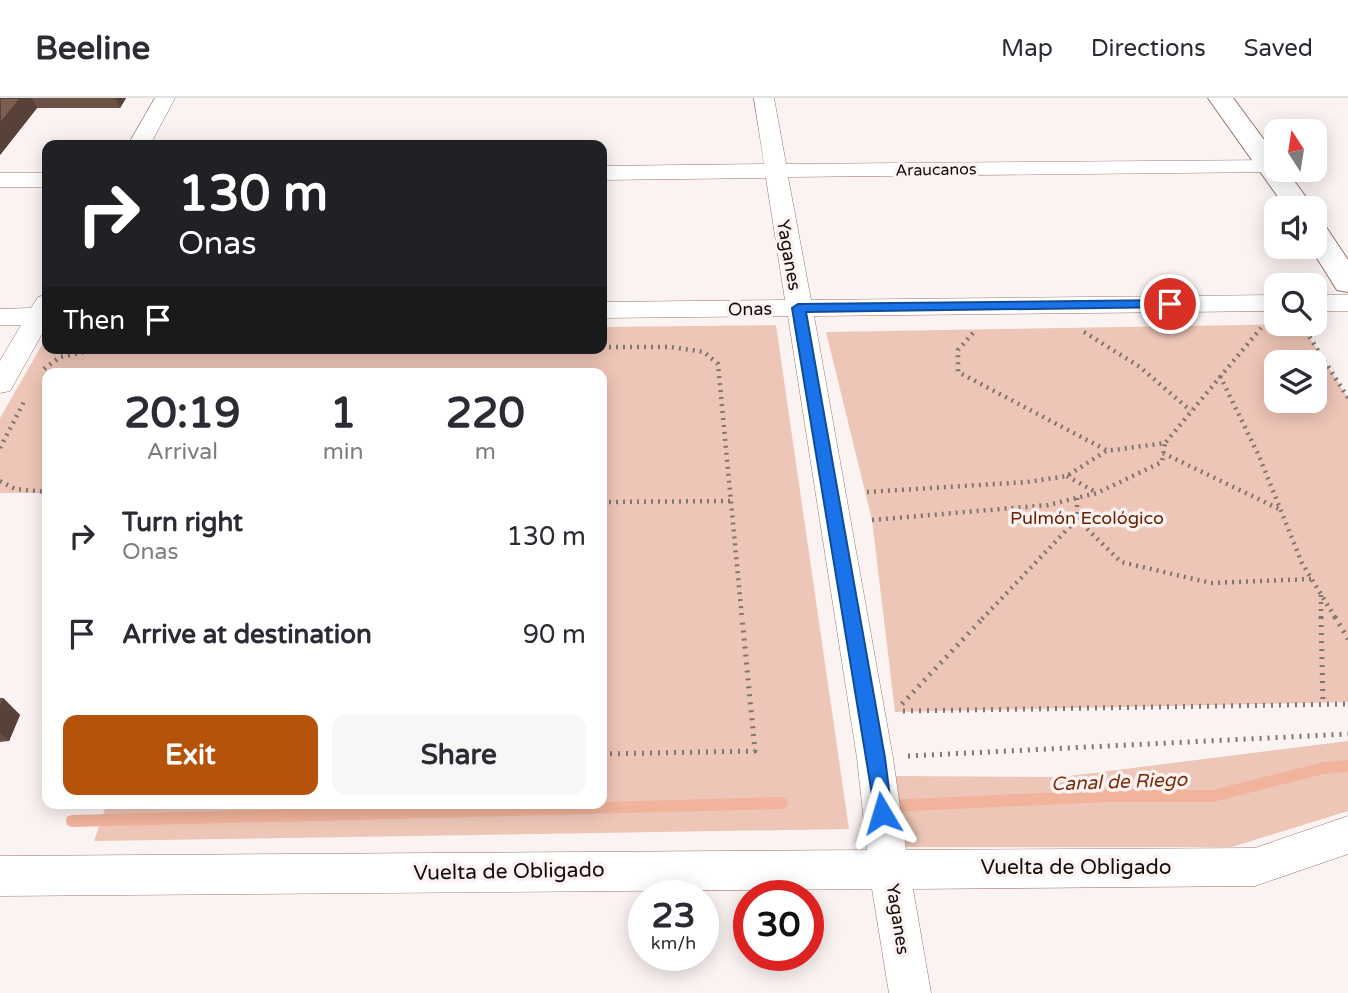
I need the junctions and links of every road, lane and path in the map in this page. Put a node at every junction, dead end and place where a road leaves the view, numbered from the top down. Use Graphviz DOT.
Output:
graph roads {
  1 [pos="165,98"];
  2 [pos="764,98"];
  3 [pos="1220,98"];
  4 [pos="142,140"];
  5 [pos="1264,156"];
  6 [pos="1264,164"];
  7 [pos="775,171"];
  8 [pos="607,173"];
  9 [pos="0,180"];
  10 [pos="42,180"];
  11 [pos="1327,235"];
  12 [pos="1348,283"];
  13 [pos="1327,303"];
  14 [pos="1348,303"];
  15 [pos="798,308"];
  16 [pos="607,310"];
  17 [pos="42,312"];
  18 [pos="0,317"];
  19 [pos="42,317"];
  20 [pos="1264,319"];
  21 [pos="1264,324"];
  22 [pos="1092,328"];
  23 [pos="966,330"];
  24 [pos="1309,336"];
  25 [pos="607,347"];
  26 [pos="72,354"];
  27 [pos="44,368"];
  28 [pos="1220,376"];
  29 [pos="0,384"];
  30 [pos="29,393"];
  31 [pos="1348,398"];
  32 [pos="1192,411"];
  33 [pos="1165,443"];
  34 [pos="0,449"];
  35 [pos="1107,451"];
  36 [pos="1163,453"];
  37 [pos="1067,476"];
  38 [pos="0,481"];
  39 [pos="42,492"];
  40 [pos="867,492"];
  41 [pos="1097,492"];
  42 [pos="1077,498"];
  43 [pos="731,501"];
  44 [pos="607,502"];
  45 [pos="1281,510"];
  46 [pos="1077,519"];
  47 [pos="872,520"];
  48 [pos="1312,579"];
  49 [pos="1321,595"];
  50 [pos="1348,639"];
  51 [pos="1323,703"];
  52 [pos="1348,704"];
  53 [pos="1348,734"];
  54 [pos="607,754"];
  55 [pos="876,758"];
  56 [pos="1348,835"];
  57 [pos="889,868"];
  58 [pos="0,876"];
  59 [pos="910,993"];
  1 -- 4 [label="street"];
  2 -- 7 [label="street, Yaganes"];
  3 -- 5 [label="main road"];
  6 -- 7 [label="street, Araucanos"];
  7 -- 8 [label="street, Araucanos"];
  7 -- 15 [label="street, Yaganes"];
  9 -- 10 [label="street"];
  11 -- 12 [label="main road"];
  13 -- 14 [label="street"];
  15 -- 16 [label="street, Onas"];
  15 -- 20 [label="street, Onas"];
  15 -- 55 [label="street, Yaganes"];
  17 -- 18 [label="street"];
  19 -- 29 [label="street"];
  21 -- 28 [label="path"];
  22 -- 32 [label="path"];
  23 -- 35 [label="path"];
  24 -- 31 [label="path"];
  25 -- 43 [label="path"];
  26 -- 27 [label="path"];
  28 -- 32 [label="path"];
  28 -- 45 [label="path"];
  30 -- 34 [label="path"];
  32 -- 33 [label="path"];
  33 -- 35 [label="path"];
  33 -- 36 [label="path"];
  35 -- 37 [label="path"];
  36 -- 41 [label="path"];
  36 -- 45 [label="path"];
  37 -- 40 [label="path"];
  37 -- 41 [label="path"];
  38 -- 39 [label="path"];
  41 -- 42 [label="path"];
  42 -- 46 [label="path"];
  42 -- 47 [label="path"];
  43 -- 44 [label="path"];
  43 -- 54 [label="path"];
  45 -- 48 [label="path"];
  46 -- 48 [label="path"];
  46 -- 52 [label="path"];
  48 -- 49 [label="path"];
  49 -- 50 [label="path"];
  49 -- 51 [label="path"];
  53 -- 55 [label="path"];
  55 -- 57 [label="street, Yaganes"];
  56 -- 57 [label="street, Vuelta de Obligado"];
  57 -- 58 [label="street, Vuelta de Obligado"];
  57 -- 59 [label="street, Yaganes"];
}
